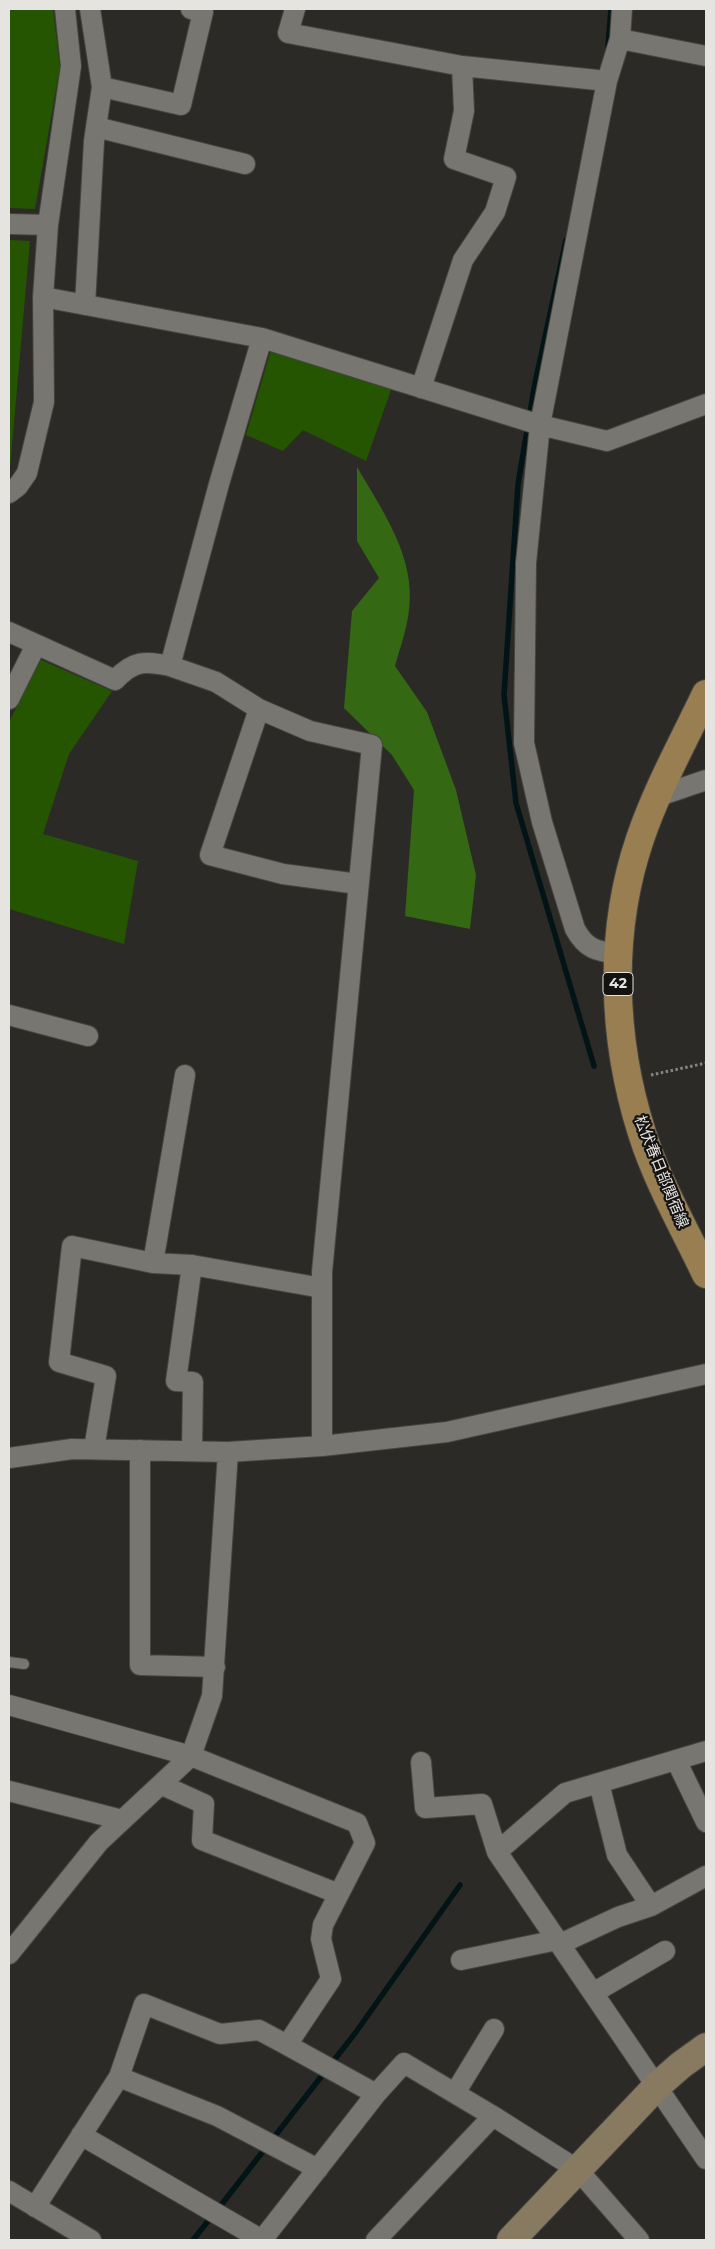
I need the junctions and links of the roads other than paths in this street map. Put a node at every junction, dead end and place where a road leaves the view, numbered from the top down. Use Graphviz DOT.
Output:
graph roads {
  1 [pos="65,9"];
  2 [pos="90,9"];
  3 [pos="191,9"];
  4 [pos="294,9"];
  5 [pos="622,9"];
  6 [pos="620,39"];
  7 [pos="706,56"];
  8 [pos="462,66"];
  9 [pos="607,82"];
  10 [pos="102,87"];
  11 [pos="96,127"];
  12 [pos="245,164"];
  13 [pos="9,224"];
  14 [pos="48,225"];
  15 [pos="43,297"];
  16 [pos="85,305"];
  17 [pos="262,338"];
  18 [pos="421,388"];
  19 [pos="706,404"];
  20 [pos="540,425"];
  21 [pos="9,493"];
  22 [pos="9,632"];
  23 [pos="36,645"];
  24 [pos="170,666"];
  25 [pos="706,694"];
  26 [pos="9,699"];
  27 [pos="258,709"];
  28 [pos="706,780"];
  29 [pos="656,797"];
  30 [pos="358,884"];
  31 [pos="618,954"];
  32 [pos="9,1015"];
  33 [pos="88,1036"];
  34 [pos="184,1075"];
  35 [pos="154,1263"];
  36 [pos="192,1265"];
  37 [pos="706,1274"];
  38 [pos="322,1288"];
  39 [pos="706,1374"];
  40 [pos="322,1446"];
  41 [pos="94,1450"];
  42 [pos="140,1450"];
  43 [pos="192,1451"];
  44 [pos="228,1452"];
  45 [pos="9,1458"];
  46 [pos="9,1662"];
  47 [pos="24,1664"];
  48 [pos="215,1667"];
  49 [pos="9,1705"];
  50 [pos="706,1751"];
  51 [pos="191,1756"];
  52 [pos="676,1760"];
  53 [pos="421,1762"];
  54 [pos="599,1783"];
  55 [pos="162,1785"];
  56 [pos="9,1791"];
  57 [pos="122,1820"];
  58 [pos="706,1822"];
  59 [pos="497,1852"];
  60 [pos="706,1876"];
  61 [pos="339,1894"];
  62 [pos="651,1906"];
  63 [pos="558,1942"];
  64 [pos="665,1951"];
  65 [pos="9,1954"];
  66 [pos="461,1960"];
  67 [pos="593,1993"];
  68 [pos="494,2029"];
  69 [pos="287,2045"];
  70 [pos="706,2047"];
  71 [pos="119,2077"];
  72 [pos="657,2086"];
  73 [pos="455,2093"];
  74 [pos="376,2094"];
  75 [pos="493,2116"];
  76 [pos="82,2135"];
  77 [pos="706,2159"];
  78 [pos="318,2169"];
  79 [pos="578,2170"];
  80 [pos="9,2191"];
  81 [pos="36,2207"];
  82 [pos="91,2240"];
  83 [pos="262,2240"];
  84 [pos="376,2240"];
  85 [pos="511,2240"];
  86 [pos="639,2240"];
  1 -- 14 [label="street"];
  2 -- 10 [label="street"];
  3 -- 10 [label="street"];
  4 -- 8 [label="street"];
  5 -- 6 [label="street"];
  6 -- 7 [label="street"];
  6 -- 9 [label="street"];
  8 -- 9 [label="street"];
  8 -- 18 [label="street"];
  9 -- 20 [label="street"];
  10 -- 11 [label="street"];
  11 -- 12 [label="street"];
  11 -- 16 [label="street"];
  13 -- 14 [label="street"];
  14 -- 15 [label="street"];
  15 -- 16 [label="street"];
  15 -- 21 [label="street"];
  16 -- 17 [label="street"];
  17 -- 18 [label="street"];
  17 -- 24 [label="street"];
  18 -- 20 [label="street"];
  19 -- 20 [label="street"];
  20 -- 31 [label="street"];
  22 -- 23 [label="street"];
  23 -- 24 [label="street"];
  23 -- 26 [label="street"];
  24 -- 27 [label="street"];
  25 -- 29 [label="main road, 松伏春日部関宿線 / 42"];
  27 -- 30 [label="street"];
  27 -- 30 [label="street"];
  28 -- 29 [label="street"];
  29 -- 31 [label="main road, 松伏春日部関宿線 / 42"];
  30 -- 38 [label="street"];
  31 -- 37 [label="main road, 松伏春日部関宿線 / 42"];
  32 -- 33 [label="street"];
  34 -- 35 [label="street"];
  35 -- 36 [label="street"];
  35 -- 41 [label="street"];
  36 -- 38 [label="street"];
  36 -- 43 [label="street"];
  38 -- 40 [label="street"];
  39 -- 40 [label="street"];
  40 -- 44 [label="street"];
  41 -- 42 [label="street"];
  41 -- 45 [label="street"];
  42 -- 43 [label="street"];
  42 -- 48 [label="street"];
  43 -- 44 [label="street"];
  44 -- 48 [label="street"];
  46 -- 47 [label="lane"];
  48 -- 51 [label="street"];
  49 -- 51 [label="street"];
  50 -- 52 [label="street"];
  51 -- 55 [label="street"];
  51 -- 61 [label="street"];
  52 -- 54 [label="street"];
  52 -- 58 [label="street"];
  53 -- 59 [label="street"];
  54 -- 59 [label="street"];
  54 -- 62 [label="street"];
  55 -- 57 [label="street"];
  55 -- 61 [label="street"];
  56 -- 57 [label="street"];
  57 -- 65 [label="street"];
  59 -- 63 [label="street"];
  60 -- 62 [label="street"];
  61 -- 69 [label="street"];
  62 -- 63 [label="street"];
  63 -- 66 [label="street"];
  63 -- 67 [label="street"];
  64 -- 67 [label="street"];
  67 -- 72 [label="street"];
  68 -- 73 [label="street"];
  69 -- 71 [label="street"];
  69 -- 74 [label="street"];
  70 -- 72 [label="street"];
  71 -- 76 [label="street"];
  71 -- 78 [label="street"];
  72 -- 77 [label="street"];
  72 -- 79 [label="street"];
  73 -- 74 [label="street"];
  73 -- 75 [label="street"];
  74 -- 78 [label="street"];
  75 -- 79 [label="street"];
  75 -- 84 [label="street"];
  76 -- 81 [label="street"];
  76 -- 83 [label="street"];
  78 -- 83 [label="street"];
  79 -- 85 [label="street"];
  79 -- 86 [label="street"];
  80 -- 81 [label="street"];
  81 -- 82 [label="street"];
}
